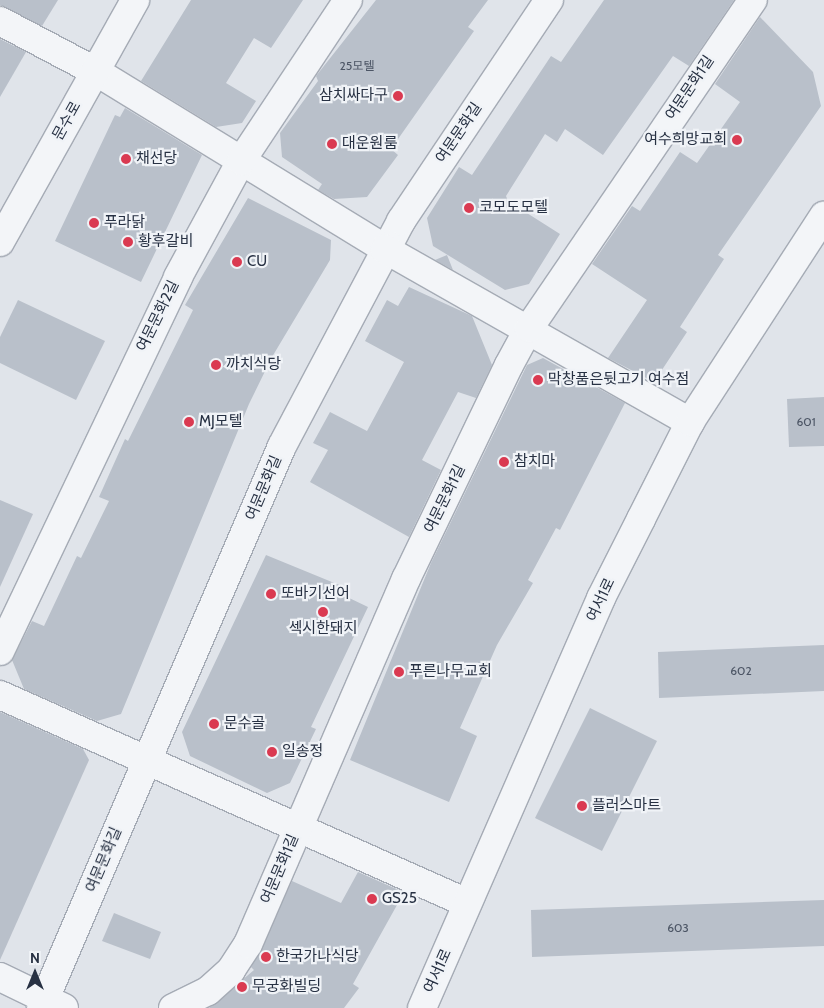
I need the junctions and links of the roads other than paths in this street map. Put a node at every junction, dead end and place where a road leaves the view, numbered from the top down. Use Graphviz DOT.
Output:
graph roads {
  1 [pos="135,0"];
  2 [pos="348,0"];
  3 [pos="550,0"];
  4 [pos="753,0"];
  5 [pos="0,21"];
  6 [pos="94,71"];
  7 [pos="241,161"];
  8 [pos="824,216"];
  9 [pos="0,242"];
  10 [pos="385,248"];
  11 [pos="529,328"];
  12 [pos="690,422"];
  13 [pos="0,650"];
  14 [pos="0,694"];
  15 [pos="147,760"];
  16 [pos="298,828"];
  17 [pos="467,904"];
  18 [pos="0,977"];
  19 [pos="49,1006"];
  20 [pos="178,1007"];
  21 [pos="422,1008"];
  1 -- 6 [label="street, 문수로"];
  2 -- 7 [label="street, 여문문화2길"];
  3 -- 10 [label="street, 여문문화길"];
  4 -- 11 [label="street, 여문문화1길"];
  5 -- 6 [label="street"];
  6 -- 7 [label="street"];
  6 -- 9 [label="street, 문수로"];
  7 -- 10 [label="street"];
  7 -- 13 [label="street, 여문문화2길"];
  8 -- 12 [label="street, 여서1로"];
  10 -- 11 [label="street"];
  10 -- 15 [label="street, 여문문화길"];
  11 -- 12 [label="street"];
  11 -- 16 [label="street, 여문문화1길"];
  12 -- 17 [label="street, 여서1로"];
  14 -- 15 [label="street"];
  15 -- 16 [label="street"];
  15 -- 19 [label="street, 여문문화길"];
  16 -- 17 [label="street"];
  16 -- 20 [label="street, 여문문화1길"];
  17 -- 21 [label="street, 여서1로"];
  18 -- 19 [label="street"];
}
